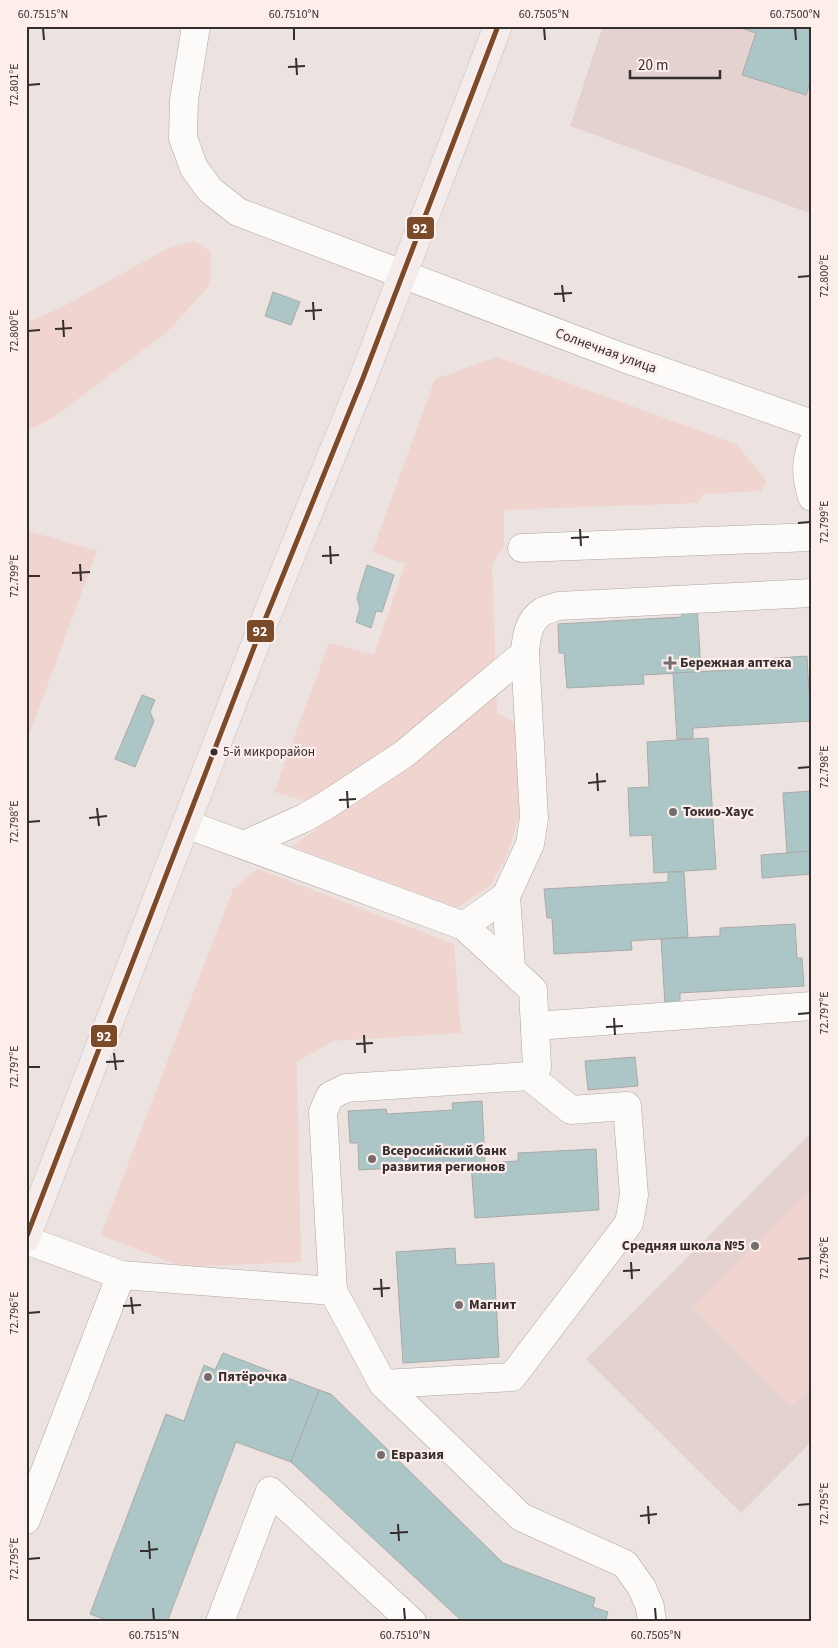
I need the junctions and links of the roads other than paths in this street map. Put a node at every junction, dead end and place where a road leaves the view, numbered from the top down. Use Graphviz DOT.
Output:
graph roads {
  1 [pos="196,26"];
  2 [pos="498,26"];
  3 [pos="402,274"];
  4 [pos="812,424"];
  5 [pos="812,444"];
  6 [pos="812,497"];
  7 [pos="812,537"];
  8 [pos="522,548"];
  9 [pos="812,593"];
  10 [pos="526,653"];
  11 [pos="186,824"];
  12 [pos="244,845"];
  13 [pos="506,896"];
  14 [pos="464,926"];
  15 [pos="511,969"];
  16 [pos="812,1006"];
  17 [pos="535,1026"];
  18 [pos="529,1076"];
  19 [pos="26,1239"];
  20 [pos="121,1275"];
  21 [pos="333,1291"];
  22 [pos="383,1384"];
  23 [pos="26,1520"];
  24 [pos="220,1622"];
  25 [pos="412,1622"];
  26 [pos="652,1622"];
  1 -- 3 [label="street, Солнечная улица"];
  2 -- 3 [label="main road"];
  3 -- 4 [label="street, Солнечная улица"];
  3 -- 11 [label="main road"];
  5 -- 6 [label="street"];
  7 -- 8 [label="street"];
  9 -- 10 [label="street"];
  10 -- 12 [label="street"];
  10 -- 13 [label="street"];
  11 -- 12 [label="street"];
  11 -- 19 [label="main road"];
  12 -- 14 [label="street"];
  13 -- 14 [label="street"];
  13 -- 15 [label="street"];
  14 -- 15 [label="street"];
  15 -- 17 [label="street"];
  16 -- 17 [label="street"];
  17 -- 18 [label="street"];
  18 -- 21 [label="street"];
  18 -- 22 [label="street"];
  19 -- 20 [label="street"];
  20 -- 21 [label="street"];
  20 -- 23 [label="street"];
  21 -- 22 [label="street"];
  22 -- 26 [label="street"];
  24 -- 25 [label="street"];
}
